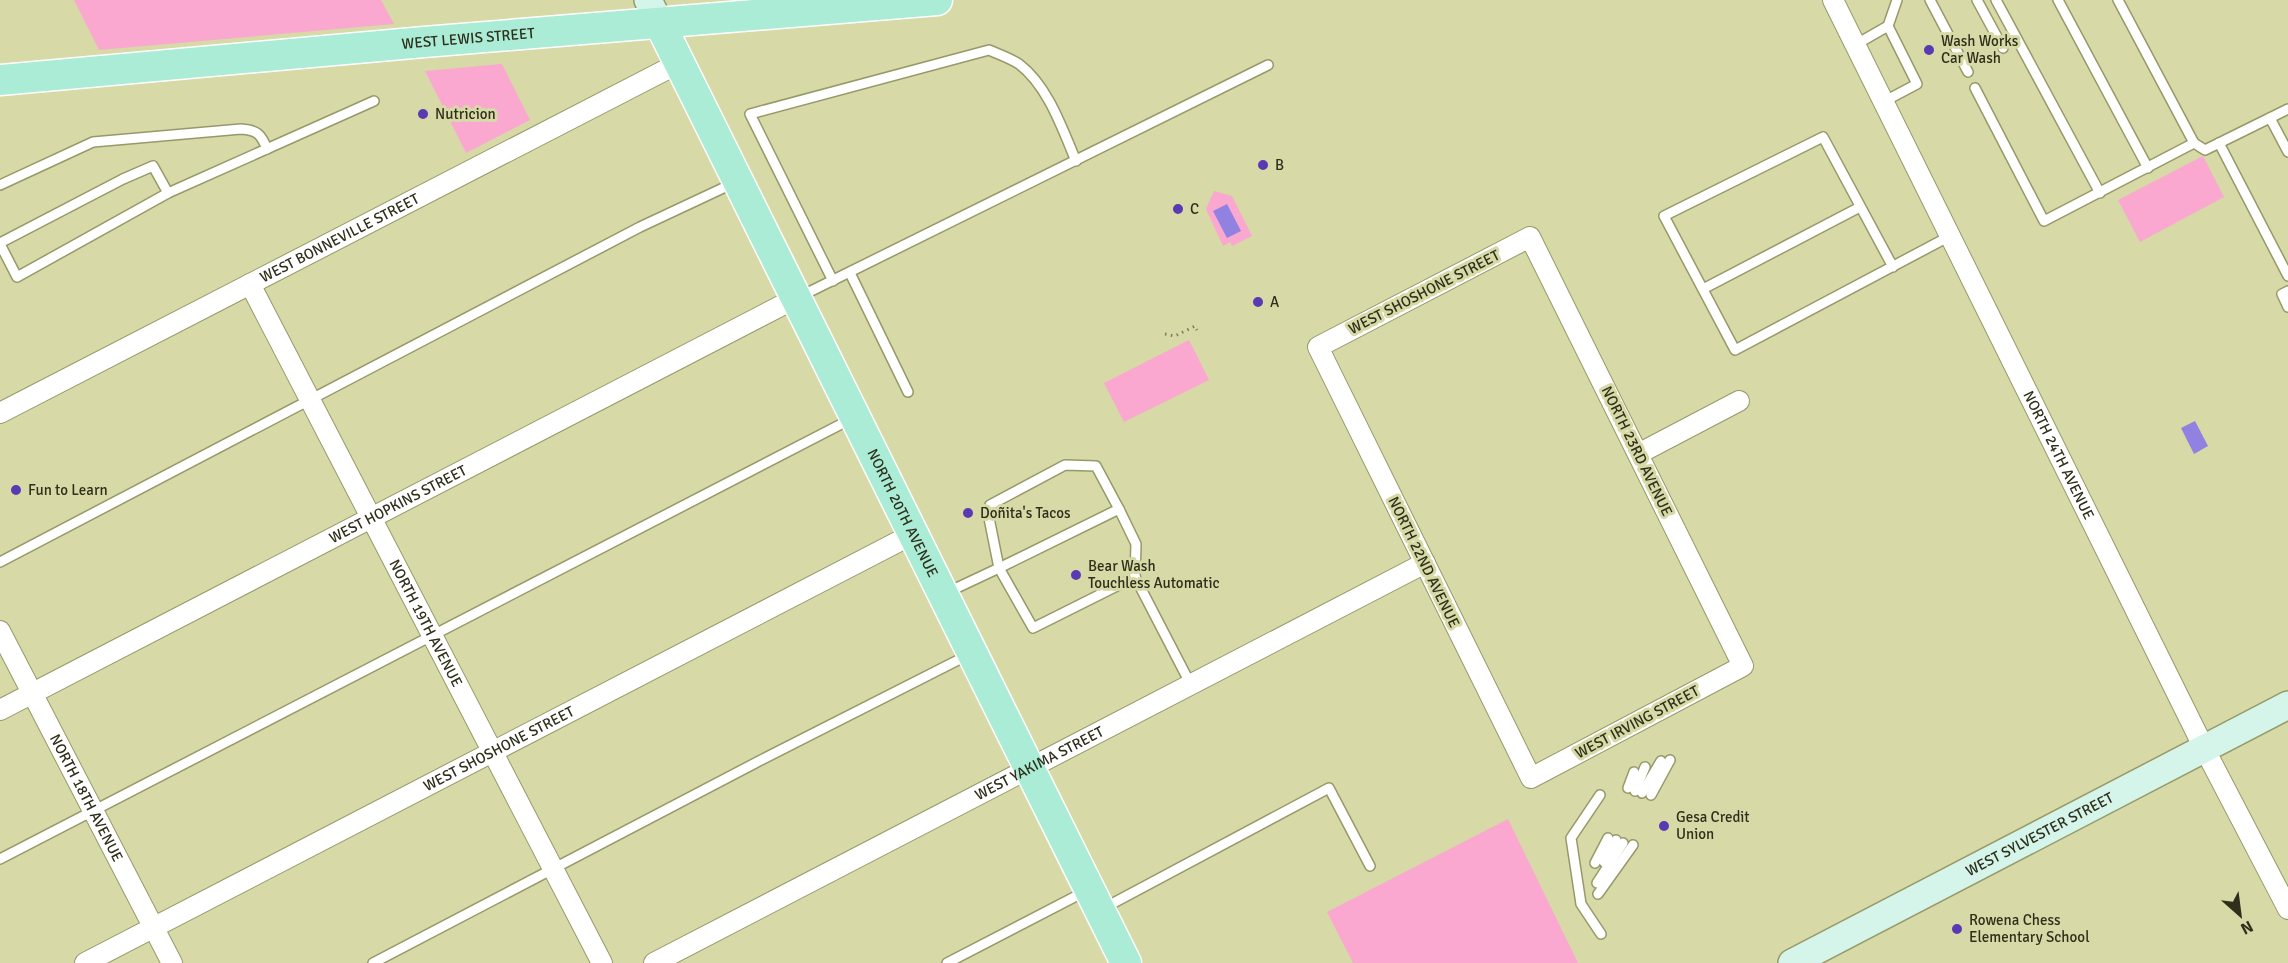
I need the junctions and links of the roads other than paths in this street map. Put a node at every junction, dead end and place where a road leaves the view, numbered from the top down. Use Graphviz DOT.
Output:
graph roads {
  1 [pos="937,0"];
  2 [pos="1833,0"];
  3 [pos="1897,0"];
  4 [pos="1930,0"];
  5 [pos="1977,0"];
  6 [pos="1996,0"];
  7 [pos="2058,0"];
  8 [pos="2118,0"];
  9 [pos="654,12"];
  10 [pos="1888,26"];
  11 [pos="1855,45"];
  12 [pos="2003,48"];
  13 [pos="679,63"];
  14 [pos="1268,65"];
  15 [pos="1968,72"];
  16 [pos="0,80"];
  17 [pos="1975,88"];
  18 [pos="374,101"];
  19 [pos="1883,102"];
  20 [pos="2288,109"];
  21 [pos="2270,118"];
  22 [pos="2194,143"];
  23 [pos="2219,143"];
  24 [pos="267,149"];
  25 [pos="2288,152"];
  26 [pos="1076,161"];
  27 [pos="2148,168"];
  28 [pos="738,181"];
  29 [pos="0,184"];
  30 [pos="168,193"];
  31 [pos="2100,193"];
  32 [pos="1860,207"];
  33 [pos="1950,236"];
  34 [pos="1530,237"];
  35 [pos="0,243"];
  36 [pos="1893,267"];
  37 [pos="850,273"];
  38 [pos="2288,276"];
  39 [pos="833,281"];
  40 [pos="250,284"];
  41 [pos="1703,289"];
  42 [pos="2288,291"];
  43 [pos="796,298"];
  44 [pos="2288,307"];
  45 [pos="1318,346"];
  46 [pos="908,392"];
  47 [pos="310,399"];
  48 [pos="1739,400"];
  49 [pos="0,413"];
  50 [pos="855,417"];
  51 [pos="1638,454"];
  52 [pos="1119,509"];
  53 [pos="371,518"];
  54 [pos="913,534"];
  55 [pos="0,562"];
  56 [pos="1425,563"];
  57 [pos="999,568"];
  58 [pos="1135,577"];
  59 [pos="943,595"];
  60 [pos="0,631"];
  61 [pos="432,635"];
  62 [pos="972,653"];
  63 [pos="1743,666"];
  64 [pos="1191,685"];
  65 [pos="32,693"];
  66 [pos="2288,705"];
  67 [pos="0,710"];
  68 [pos="2204,748"];
  69 [pos="492,752"];
  70 [pos="1666,760"];
  71 [pos="1645,767"];
  72 [pos="1029,768"];
  73 [pos="1634,772"];
  74 [pos="1531,778"];
  75 [pos="1639,792"];
  76 [pos="1600,795"];
  77 [pos="93,810"];
  78 [pos="1620,842"];
  79 [pos="0,859"];
  80 [pos="1595,863"];
  81 [pos="1370,866"];
  82 [pos="553,869"];
  83 [pos="1596,880"];
  84 [pos="1598,894"];
  85 [pos="1094,900"];
  86 [pos="2288,909"];
  87 [pos="153,927"];
  88 [pos="1601,934"];
  89 [pos="85,963"];
  90 [pos="172,963"];
  91 [pos="373,963"];
  92 [pos="602,963"];
  93 [pos="654,963"];
  94 [pos="947,963"];
  95 [pos="1126,963"];
  96 [pos="1792,963"];
  1 -- 9 [label="main road, WEST LEWIS STREET"];
  2 -- 11 [label="street, NORTH 24TH AVENUE"];
  3 -- 10 [label="lane"];
  4 -- 15 [label="lane"];
  5 -- 12 [label="lane"];
  6 -- 31 [label="lane"];
  7 -- 27 [label="lane"];
  8 -- 22 [label="lane"];
  9 -- 13 [label="main road, NORTH 20TH AVENUE"];
  9 -- 16 [label="main road, WEST LEWIS STREET"];
  10 -- 11 [label="lane"];
  10 -- 19 [label="lane"];
  11 -- 19 [label="street, NORTH 24TH AVENUE"];
  13 -- 28 [label="main road, NORTH 20TH AVENUE"];
  13 -- 40 [label="street, WEST BONNEVILLE STREET"];
  14 -- 26 [label="lane"];
  17 -- 31 [label="lane"];
  18 -- 24 [label="lane"];
  19 -- 33 [label="street, NORTH 24TH AVENUE"];
  20 -- 21 [label="lane"];
  21 -- 23 [label="lane"];
  21 -- 25 [label="lane"];
  22 -- 23 [label="lane"];
  22 -- 27 [label="lane"];
  23 -- 38 [label="lane"];
  24 -- 29 [label="lane"];
  24 -- 30 [label="lane"];
  26 -- 37 [label="lane"];
  26 -- 39 [label="lane"];
  27 -- 31 [label="lane"];
  28 -- 43 [label="main road, NORTH 20TH AVENUE"];
  28 -- 47 [label="lane"];
  30 -- 35 [label="lane"];
  30 -- 35 [label="lane"];
  32 -- 36 [label="lane"];
  32 -- 41 [label="lane"];
  32 -- 41 [label="lane"];
  33 -- 36 [label="lane"];
  33 -- 68 [label="street, NORTH 24TH AVENUE"];
  34 -- 45 [label="street, WEST SHOSHONE STREET"];
  34 -- 51 [label="street, NORTH 23RD AVENUE"];
  36 -- 41 [label="lane"];
  37 -- 39 [label="lane"];
  37 -- 46 [label="lane"];
  39 -- 43 [label="lane"];
  40 -- 47 [label="street, NORTH 19TH AVENUE"];
  40 -- 49 [label="street, WEST BONNEVILLE STREET"];
  42 -- 44 [label="lane"];
  43 -- 50 [label="main road, NORTH 20TH AVENUE"];
  43 -- 53 [label="street, WEST HOPKINS STREET"];
  45 -- 56 [label="street, NORTH 22ND AVENUE"];
  47 -- 53 [label="street, NORTH 19TH AVENUE"];
  47 -- 55 [label="lane"];
  48 -- 51 [label="street"];
  50 -- 54 [label="main road, NORTH 20TH AVENUE"];
  50 -- 61 [label="lane"];
  51 -- 63 [label="street, NORTH 23RD AVENUE"];
  52 -- 57 [label="lane"];
  52 -- 57 [label="lane"];
  52 -- 58 [label="lane"];
  53 -- 61 [label="street, NORTH 19TH AVENUE"];
  53 -- 65 [label="street, WEST HOPKINS STREET"];
  54 -- 59 [label="main road, NORTH 20TH AVENUE"];
  54 -- 69 [label="street, WEST SHOSHONE STREET"];
  56 -- 64 [label="street, WEST YAKIMA STREET"];
  56 -- 74 [label="street, NORTH 22ND AVENUE"];
  57 -- 58 [label="lane"];
  57 -- 59 [label="lane"];
  58 -- 64 [label="lane"];
  59 -- 62 [label="main road, NORTH 20TH AVENUE"];
  60 -- 65 [label="street, NORTH 18TH AVENUE"];
  61 -- 69 [label="street, NORTH 19TH AVENUE"];
  61 -- 77 [label="lane"];
  62 -- 72 [label="main road, NORTH 20TH AVENUE"];
  62 -- 82 [label="lane"];
  63 -- 74 [label="street, WEST IRVING STREET"];
  64 -- 72 [label="street, WEST YAKIMA STREET"];
  65 -- 67 [label="street, WEST HOPKINS STREET"];
  65 -- 77 [label="street, NORTH 18TH AVENUE"];
  66 -- 68 [label="street, WEST SYLVESTER STREET"];
  68 -- 86 [label="street, NORTH 24TH AVENUE"];
  68 -- 96 [label="street, WEST SYLVESTER STREET"];
  69 -- 82 [label="street, NORTH 19TH AVENUE"];
  69 -- 87 [label="street, WEST SHOSHONE STREET"];
  70 -- 75 [label="lane"];
  71 -- 75 [label="lane"];
  72 -- 85 [label="main road, NORTH 20TH AVENUE"];
  72 -- 93 [label="street, WEST YAKIMA STREET"];
  73 -- 75 [label="lane"];
  76 -- 88 [label="lane"];
  77 -- 79 [label="lane"];
  77 -- 87 [label="street, NORTH 18TH AVENUE"];
  78 -- 80 [label="lane"];
  78 -- 83 [label="lane"];
  78 -- 84 [label="lane"];
  81 -- 85 [label="lane"];
  82 -- 91 [label="lane"];
  82 -- 92 [label="street, NORTH 19TH AVENUE"];
  85 -- 94 [label="lane"];
  85 -- 95 [label="main road, NORTH 20TH AVENUE"];
  87 -- 89 [label="street, WEST SHOSHONE STREET"];
  87 -- 90 [label="street, NORTH 18TH AVENUE"];
}
